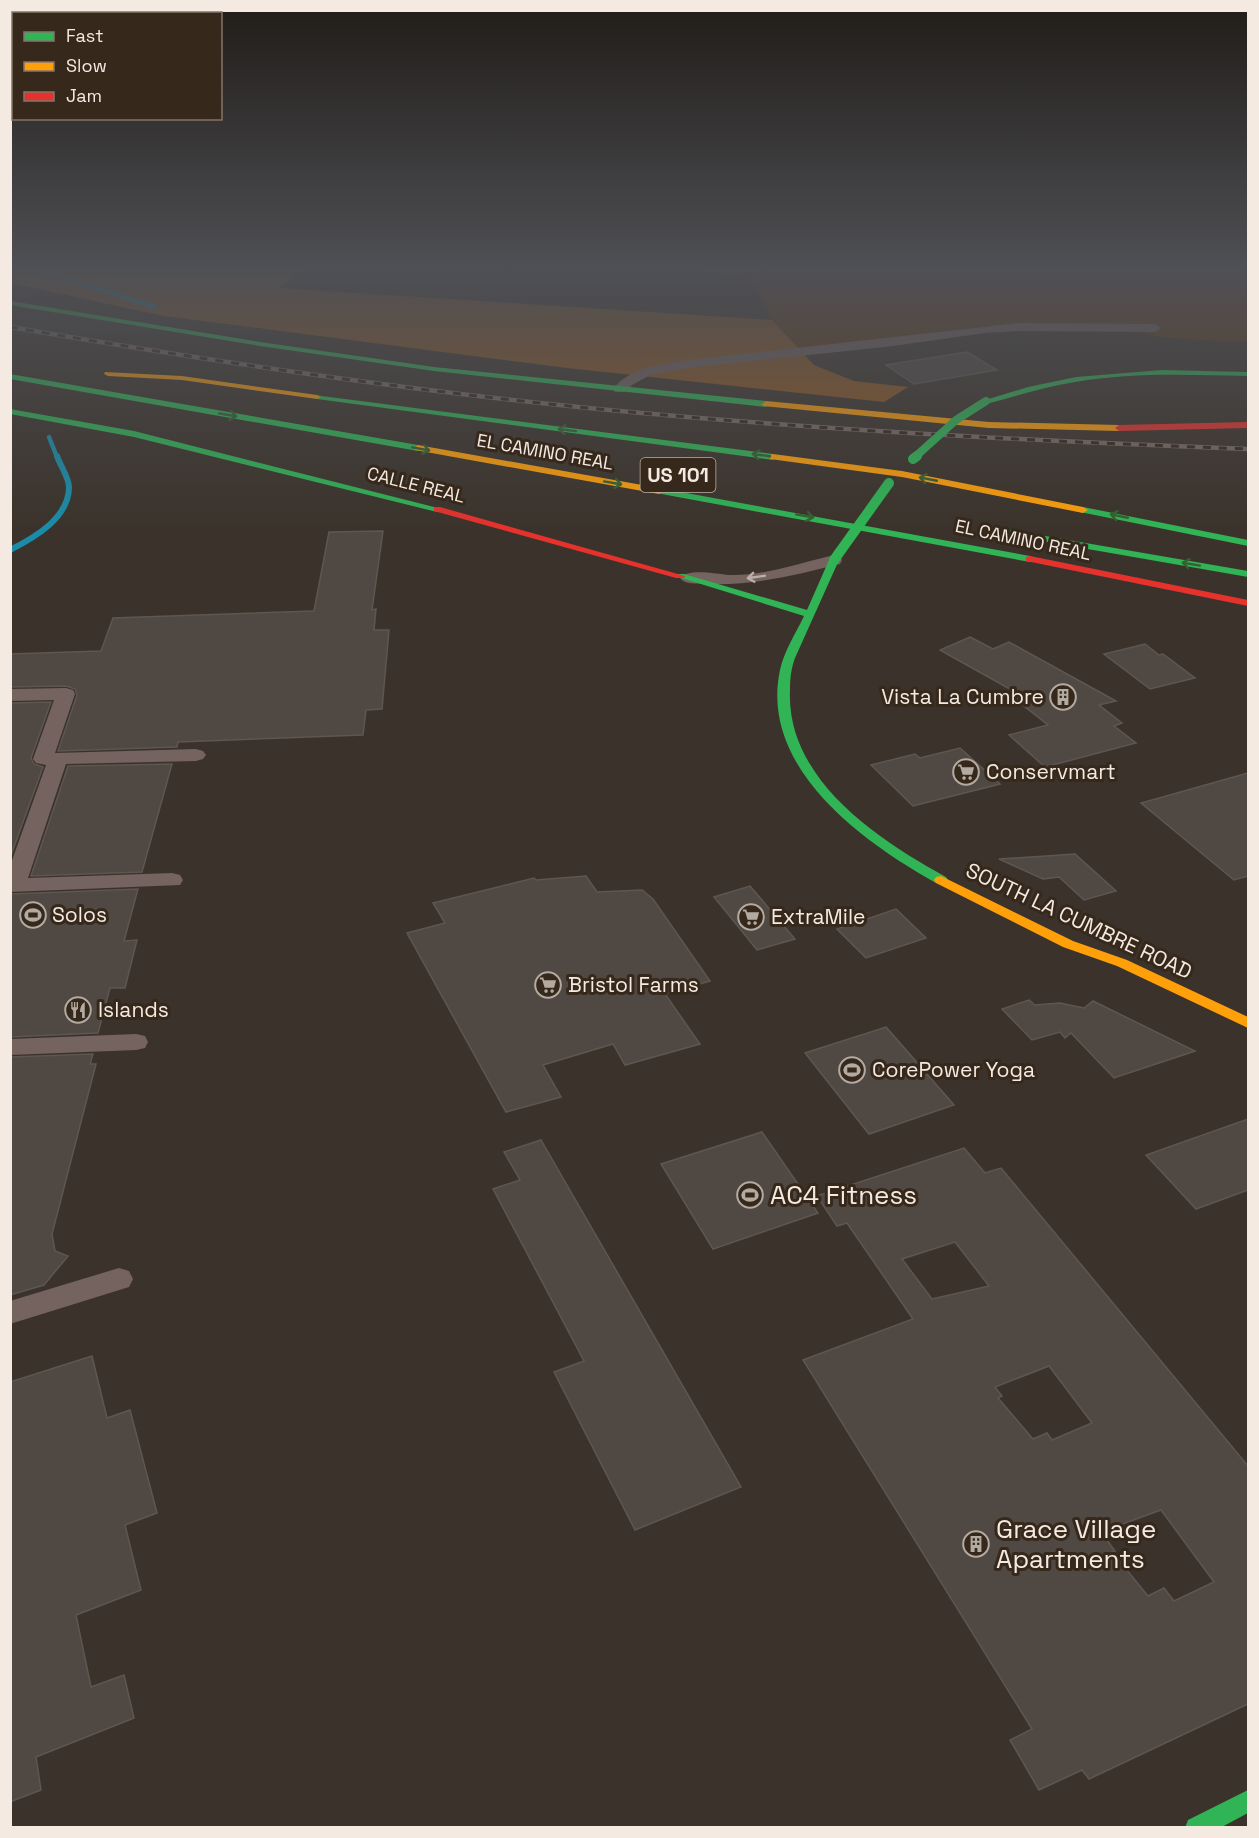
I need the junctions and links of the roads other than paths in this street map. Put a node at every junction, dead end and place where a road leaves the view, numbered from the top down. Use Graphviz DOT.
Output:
graph roads {
  1 [pos="340,356"];
  2 [pos="765,356"];
  3 [pos="1248,374"];
  4 [pos="10,376"];
  5 [pos="10,387"];
  6 [pos="620,389"];
  7 [pos="171,405"];
  8 [pos="10,411"];
  9 [pos="319,411"];
  10 [pos="1248,425"];
  11 [pos="902,474"];
  12 [pos="882,511"];
  13 [pos="860,512"];
  14 [pos="985,528"];
  15 [pos="1248,543"];
  16 [pos="834,560"];
  17 [pos="1248,574"];
  18 [pos="688,578"];
  19 [pos="1248,604"];
  20 [pos="809,614"];
  21 [pos="10,695"];
  22 [pos="196,755"];
  23 [pos="58,759"];
  24 [pos="172,880"];
  25 [pos="13,885"];
  26 [pos="1248,1023"];
  27 [pos="136,1042"];
  28 [pos="10,1047"];
  29 [pos="119,1279"];
  30 [pos="10,1313"];
  31 [pos="1248,1801"];
  32 [pos="1196,1827"];
  1 -- 6 [label="main road"];
  2 -- 6 [label="street"];
  3 -- 11 [label="main road, SOUTH LA CUMBRE ROAD, bridge"];
  4 -- 7 [label="main road, EL CAMINO REAL / US 101"];
  5 -- 7 [label="main road"];
  6 -- 10 [label="main road"];
  7 -- 19 [label="main road, EL CAMINO REAL / US 101, one-way"];
  8 -- 18 [label="main road, CALLE REAL"];
  11 -- 9 [label="main road, one-way"];
  11 -- 13 [label="main road, SOUTH LA CUMBRE ROAD, bridge"];
  15 -- 11 [label="main road, one-way"];
  12 -- 13 [label="main road"];
  13 -- 16 [label="main road, SOUTH LA CUMBRE ROAD, bridge"];
  17 -- 14 [label="main road, EL CAMINO REAL, one-way"];
  16 -- 18 [label="street, one-way"];
  16 -- 20 [label="main road, SOUTH LA CUMBRE ROAD"];
  18 -- 20 [label="main road, CALLE REAL"];
  20 -- 26 [label="main road, SOUTH LA CUMBRE ROAD"];
  21 -- 23 [label="street"];
  22 -- 23 [label="street"];
  23 -- 25 [label="street"];
  24 -- 25 [label="street"];
  27 -- 28 [label="street"];
  29 -- 30 [label="street"];
  31 -- 32 [label="main road"];
}
